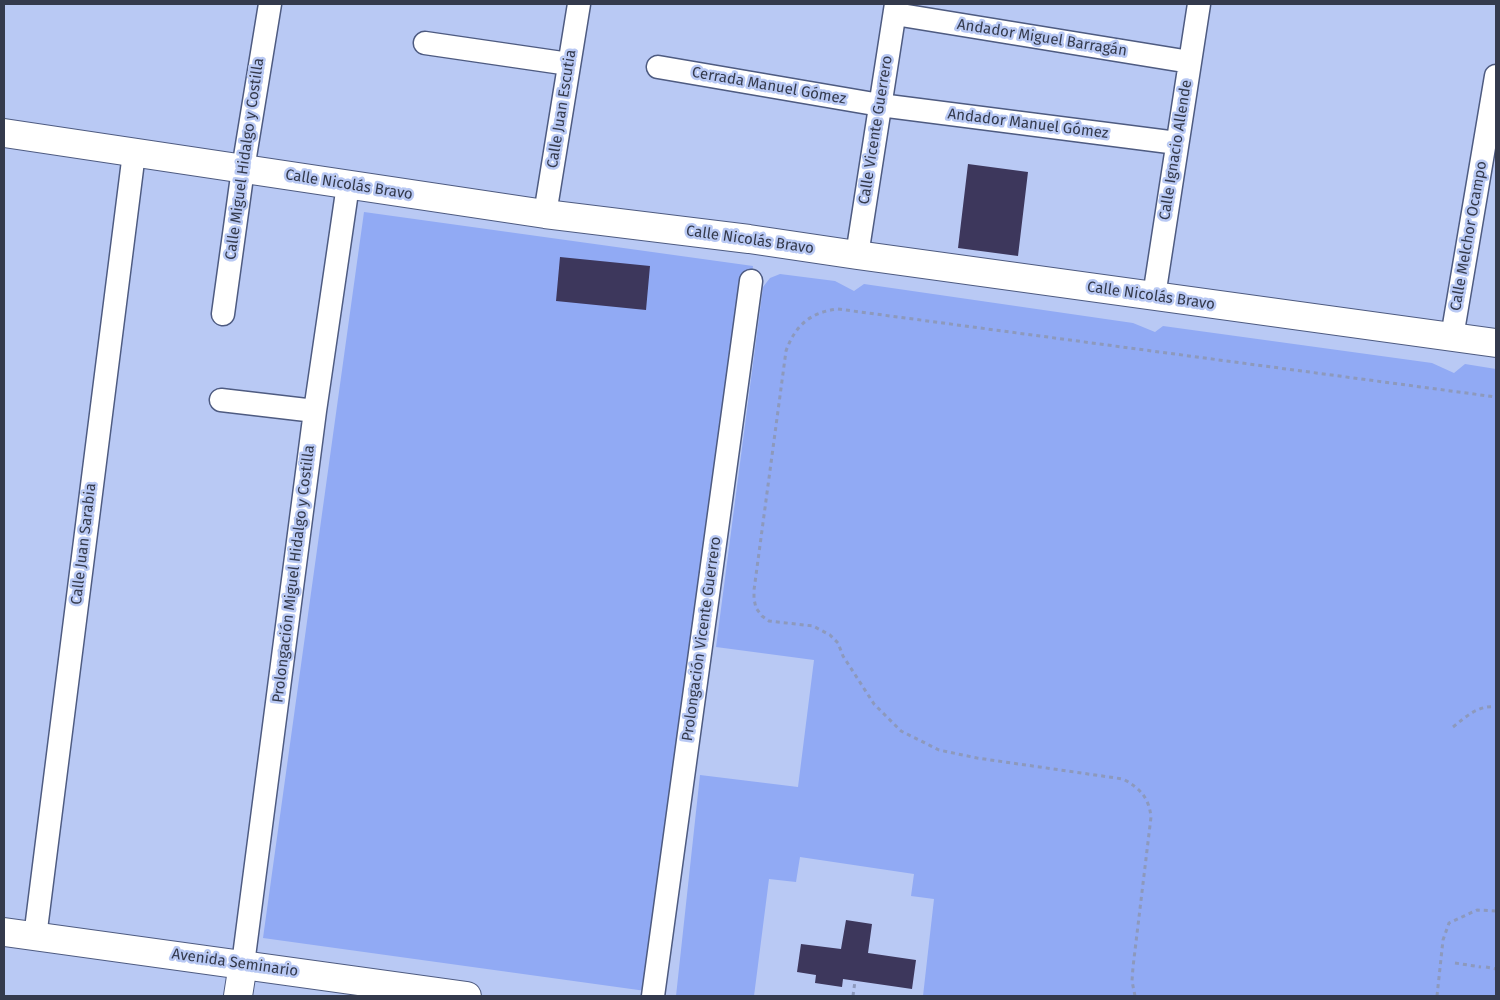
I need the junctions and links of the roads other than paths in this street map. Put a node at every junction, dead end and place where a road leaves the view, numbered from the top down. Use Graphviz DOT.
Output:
graph roads {
  1 [pos="270,4"];
  2 [pos="579,4"];
  3 [pos="1199,4"];
  4 [pos="895,9"];
  5 [pos="425,43"];
  6 [pos="1190,62"];
  7 [pos="570,64"];
  8 [pos="658,67"];
  9 [pos="1496,76"];
  10 [pos="880,104"];
  11 [pos="4,134"];
  12 [pos="1177,144"];
  13 [pos="134,153"];
  14 [pos="243,169"];
  15 [pos="348,185"];
  16 [pos="545,214"];
  17 [pos="856,255"];
  18 [pos="751,281"];
  19 [pos="1154,296"];
  20 [pos="223,314"];
  21 [pos="1452,337"];
  22 [pos="1496,343"];
  23 [pos="221,400"];
  24 [pos="315,411"];
  25 [pos="4,932"];
  26 [pos="35,937"];
  27 [pos="243,964"];
  28 [pos="238,996"];
  29 [pos="467,996"];
  30 [pos="653,996"];
  1 -- 14 [label="street, Calle Miguel Hidalgo y Costilla"];
  2 -- 7 [label="street, Calle Juan Escutia"];
  3 -- 6 [label="street, Calle Ignacio Allende"];
  4 -- 6 [label="street, Andador Miguel Barragán"];
  4 -- 10 [label="street, Calle Vicente Guerrero"];
  5 -- 7 [label="street"];
  6 -- 12 [label="street, Calle Ignacio Allende"];
  7 -- 16 [label="street, Calle Juan Escutia"];
  8 -- 10 [label="street, Cerrada Manuel Gómez"];
  9 -- 21 [label="street, Calle Melchor Ocampo"];
  10 -- 12 [label="street, Andador Manuel Gómez"];
  10 -- 17 [label="street, Calle Vicente Guerrero"];
  11 -- 13 [label="street, Calle Nicolás Bravo"];
  12 -- 19 [label="street, Calle Ignacio Allende"];
  13 -- 14 [label="street, Calle Nicolás Bravo"];
  13 -- 26 [label="street, Calle Juan Sarabia"];
  14 -- 15 [label="street, Calle Nicolás Bravo"];
  14 -- 20 [label="street, Calle Miguel Hidalgo y Costilla"];
  15 -- 16 [label="street, Calle Nicolás Bravo"];
  15 -- 24 [label="street, Prolongación Miguel Hidalgo y Costilla"];
  16 -- 17 [label="street, Calle Nicolás Bravo"];
  17 -- 19 [label="street, Calle Nicolás Bravo"];
  18 -- 30 [label="street, Prolongación Vicente Guerrero"];
  19 -- 21 [label="street, Calle Nicolás Bravo"];
  21 -- 22 [label="street, Calle Nicolás Bravo"];
  23 -- 24 [label="street"];
  24 -- 27 [label="street, Prolongación Miguel Hidalgo y Costilla"];
  25 -- 26 [label="street, Avenida Seminario"];
  26 -- 27 [label="street, Avenida Seminario"];
  27 -- 28 [label="street"];
  27 -- 29 [label="street, Avenida Seminario"];
}
